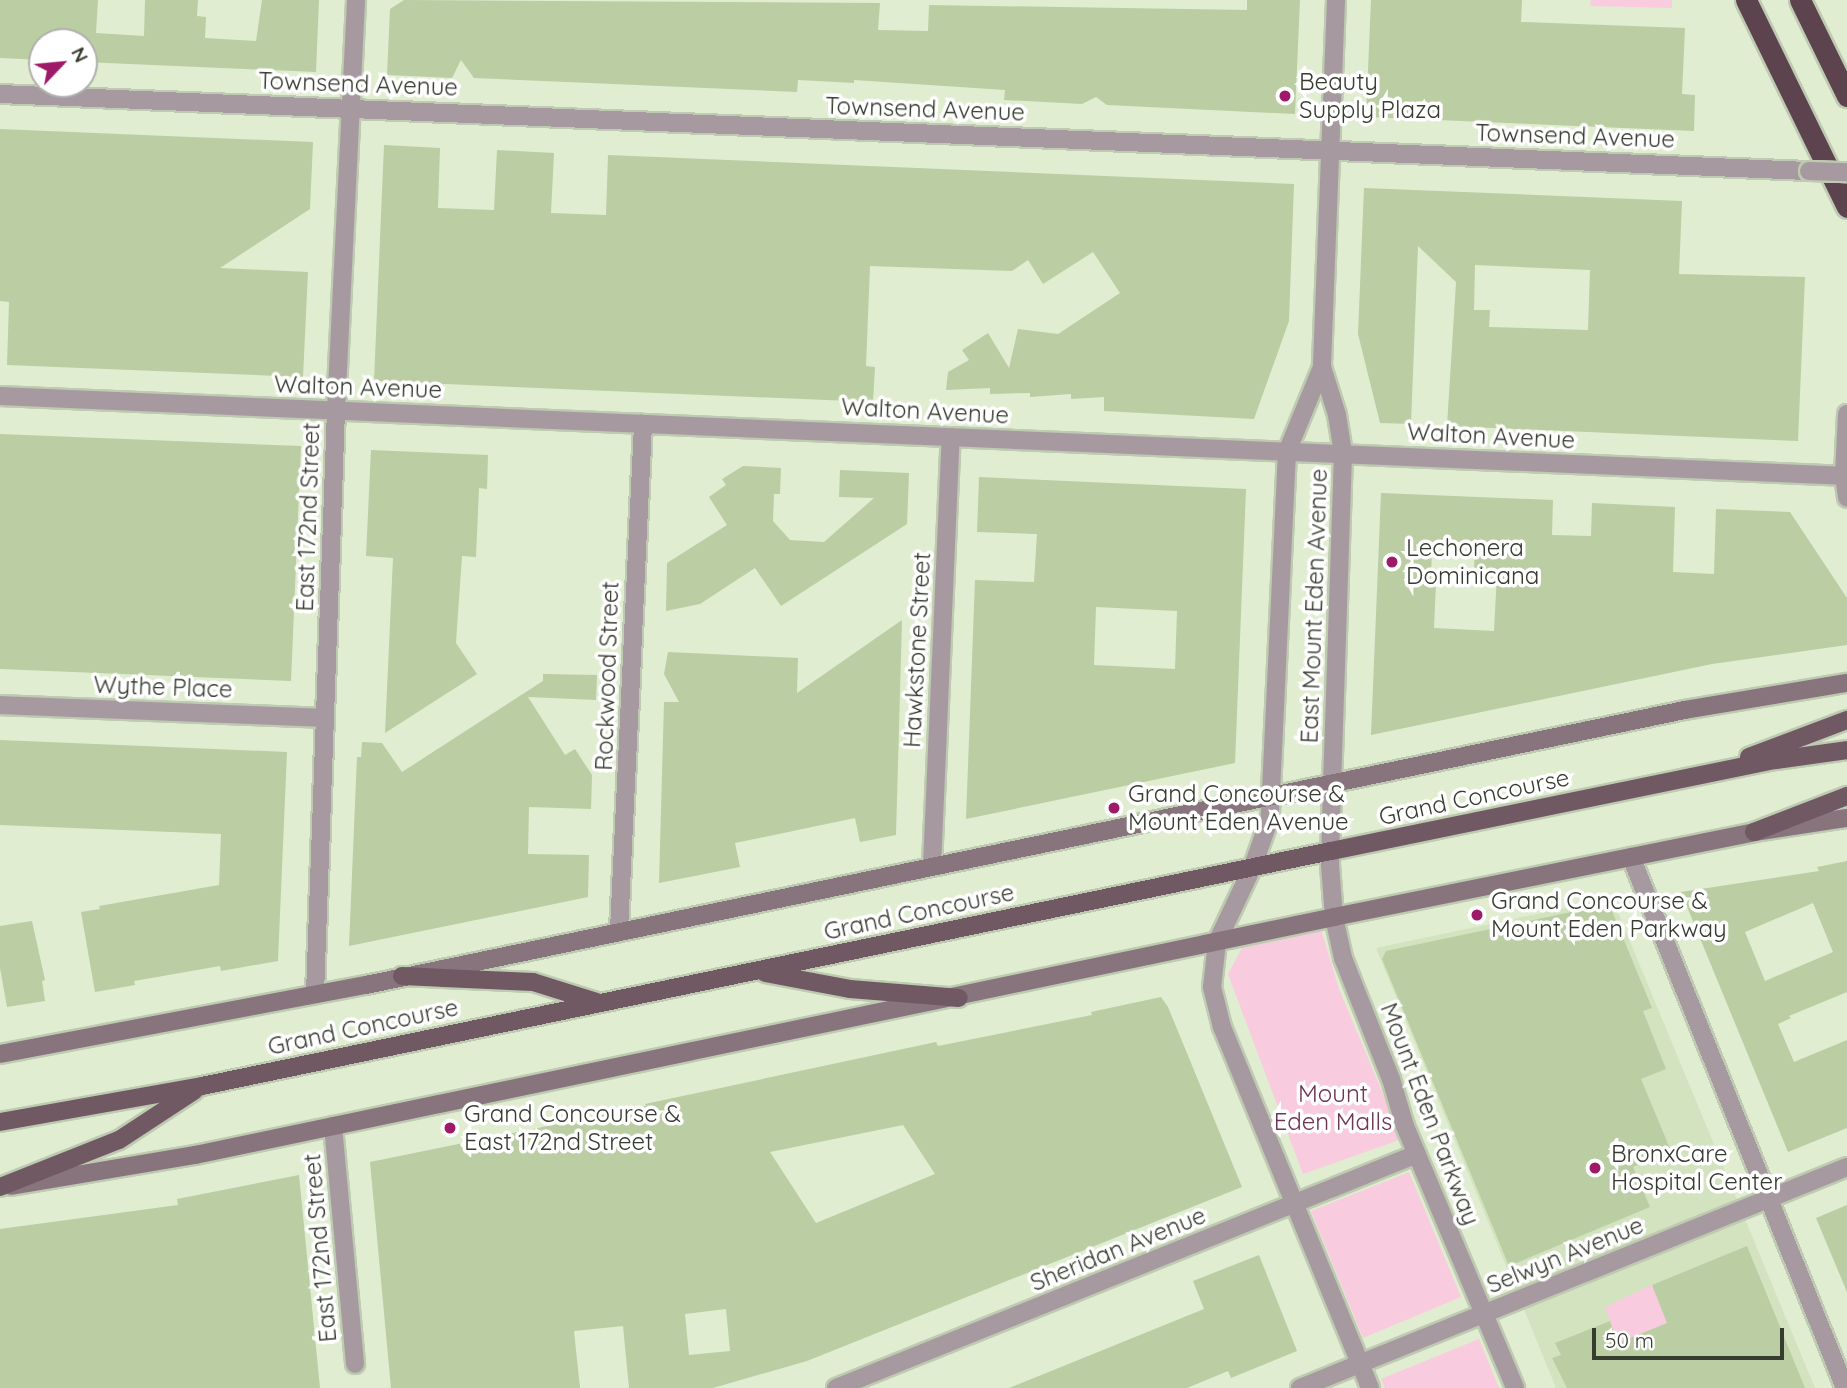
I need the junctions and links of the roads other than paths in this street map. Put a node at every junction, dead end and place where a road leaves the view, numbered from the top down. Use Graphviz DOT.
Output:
graph roads {
  1 [pos="356,0"];
  2 [pos="1336,0"];
  3 [pos="1746,0"];
  4 [pos="1800,0"];
  5 [pos="0,94"];
  6 [pos="1847,96"];
  7 [pos="350,108"];
  8 [pos="1330,150"];
  9 [pos="1847,172"];
  10 [pos="1847,207"];
  11 [pos="1322,367"];
  12 [pos="0,396"];
  13 [pos="336,410"];
  14 [pos="1847,414"];
  15 [pos="643,424"];
  16 [pos="951,437"];
  17 [pos="1287,452"];
  18 [pos="1343,454"];
  19 [pos="1846,476"];
  20 [pos="1847,498"];
  21 [pos="1847,683"];
  22 [pos="0,705"];
  23 [pos="324,719"];
  24 [pos="1847,719"];
  25 [pos="1847,750"];
  26 [pos="1705,774"];
  27 [pos="1332,783"];
  28 [pos="1273,795"];
  29 [pos="1847,796"];
  30 [pos="1847,818"];
  31 [pos="1754,832"];
  32 [pos="1331,850"];
  33 [pos="1631,857"];
  34 [pos="932,865"];
  35 [pos="1253,866"];
  36 [pos="1334,917"];
  37 [pos="619,930"];
  38 [pos="1217,942"];
  39 [pos="755,971"];
  40 [pos="402,976"];
  41 [pos="315,994"];
  42 [pos="959,998"];
  43 [pos="600,1003"];
  44 [pos="0,1054"];
  45 [pos="202,1086"];
  46 [pos="0,1122"];
  47 [pos="333,1126"];
  48 [pos="1417,1154"];
  49 [pos="1847,1167"];
  50 [pos="0,1187"];
  51 [pos="1768,1199"];
  52 [pos="1294,1204"];
  53 [pos="1484,1314"];
  54 [pos="355,1364"];
  55 [pos="1359,1364"];
  56 [pos="836,1388"];
  57 [pos="1300,1388"];
  58 [pos="1370,1388"];
  59 [pos="1515,1388"];
  60 [pos="1845,1388"];
  1 -- 7 [label="street, East 172nd Street"];
  2 -- 8 [label="street, East Mount Eden Avenue"];
  3 -- 10 [label="highway"];
  4 -- 6 [label="highway"];
  5 -- 7 [label="street, Townsend Avenue"];
  7 -- 8 [label="street, Townsend Avenue"];
  7 -- 13 [label="street, East 172nd Street"];
  8 -- 9 [label="street, Townsend Avenue, bridge"];
  8 -- 11 [label="street, East Mount Eden Avenue"];
  11 -- 17 [label="street, East Mount Eden Avenue"];
  11 -- 18 [label="street, East Mount Eden Avenue"];
  12 -- 13 [label="street, Walton Avenue"];
  13 -- 15 [label="street, Walton Avenue"];
  13 -- 23 [label="street, East 172nd Street"];
  14 -- 19 [label="street"];
  15 -- 16 [label="street, Walton Avenue"];
  15 -- 37 [label="street, Rockwood Street"];
  16 -- 17 [label="street, Walton Avenue"];
  16 -- 34 [label="street, Hawkstone Street"];
  17 -- 18 [label="street, Walton Avenue"];
  17 -- 28 [label="street, East Mount Eden Avenue"];
  18 -- 19 [label="street, Walton Avenue"];
  18 -- 27 [label="street, East Mount Eden Avenue"];
  19 -- 20 [label="street"];
  21 -- 27 [label="street, Grand Concourse"];
  22 -- 23 [label="street, Wythe Place"];
  23 -- 41 [label="street, East 172nd Street"];
  24 -- 26 [label="main road"];
  25 -- 26 [label="main road, Grand Concourse"];
  26 -- 32 [label="main road, Grand Concourse"];
  27 -- 28 [label="street, Grand Concourse"];
  27 -- 32 [label="street, East Mount Eden Avenue"];
  28 -- 34 [label="street, Grand Concourse"];
  28 -- 35 [label="street, East Mount Eden Avenue"];
  29 -- 31 [label="main road"];
  30 -- 31 [label="street"];
  31 -- 33 [label="street"];
  32 -- 35 [label="main road, Grand Concourse"];
  32 -- 36 [label="street, Mount Eden Parkway"];
  33 -- 36 [label="street"];
  33 -- 51 [label="street"];
  34 -- 37 [label="street, Grand Concourse"];
  35 -- 38 [label="street"];
  35 -- 39 [label="main road, Grand Concourse"];
  36 -- 38 [label="street"];
  36 -- 48 [label="street, Mount Eden Parkway"];
  37 -- 40 [label="street, Grand Concourse"];
  38 -- 42 [label="street"];
  38 -- 52 [label="street"];
  39 -- 42 [label="main road"];
  39 -- 43 [label="main road, Grand Concourse"];
  40 -- 41 [label="street, Grand Concourse"];
  40 -- 43 [label="main road"];
  41 -- 44 [label="street, Grand Concourse"];
  42 -- 47 [label="street"];
  43 -- 45 [label="main road, Grand Concourse"];
  45 -- 46 [label="main road, Grand Concourse"];
  45 -- 50 [label="main road"];
  47 -- 50 [label="street"];
  47 -- 54 [label="street, East 172nd Street"];
  48 -- 52 [label="street, Sheridan Avenue"];
  48 -- 53 [label="street, Mount Eden Parkway"];
  49 -- 51 [label="street, Selwyn Avenue"];
  51 -- 53 [label="street, Selwyn Avenue"];
  51 -- 60 [label="street"];
  52 -- 55 [label="street"];
  52 -- 56 [label="street, Sheridan Avenue"];
  53 -- 55 [label="street, Selwyn Avenue"];
  53 -- 59 [label="street, Mount Eden Parkway"];
  55 -- 57 [label="street, Selwyn Avenue"];
  55 -- 58 [label="street"];
}
